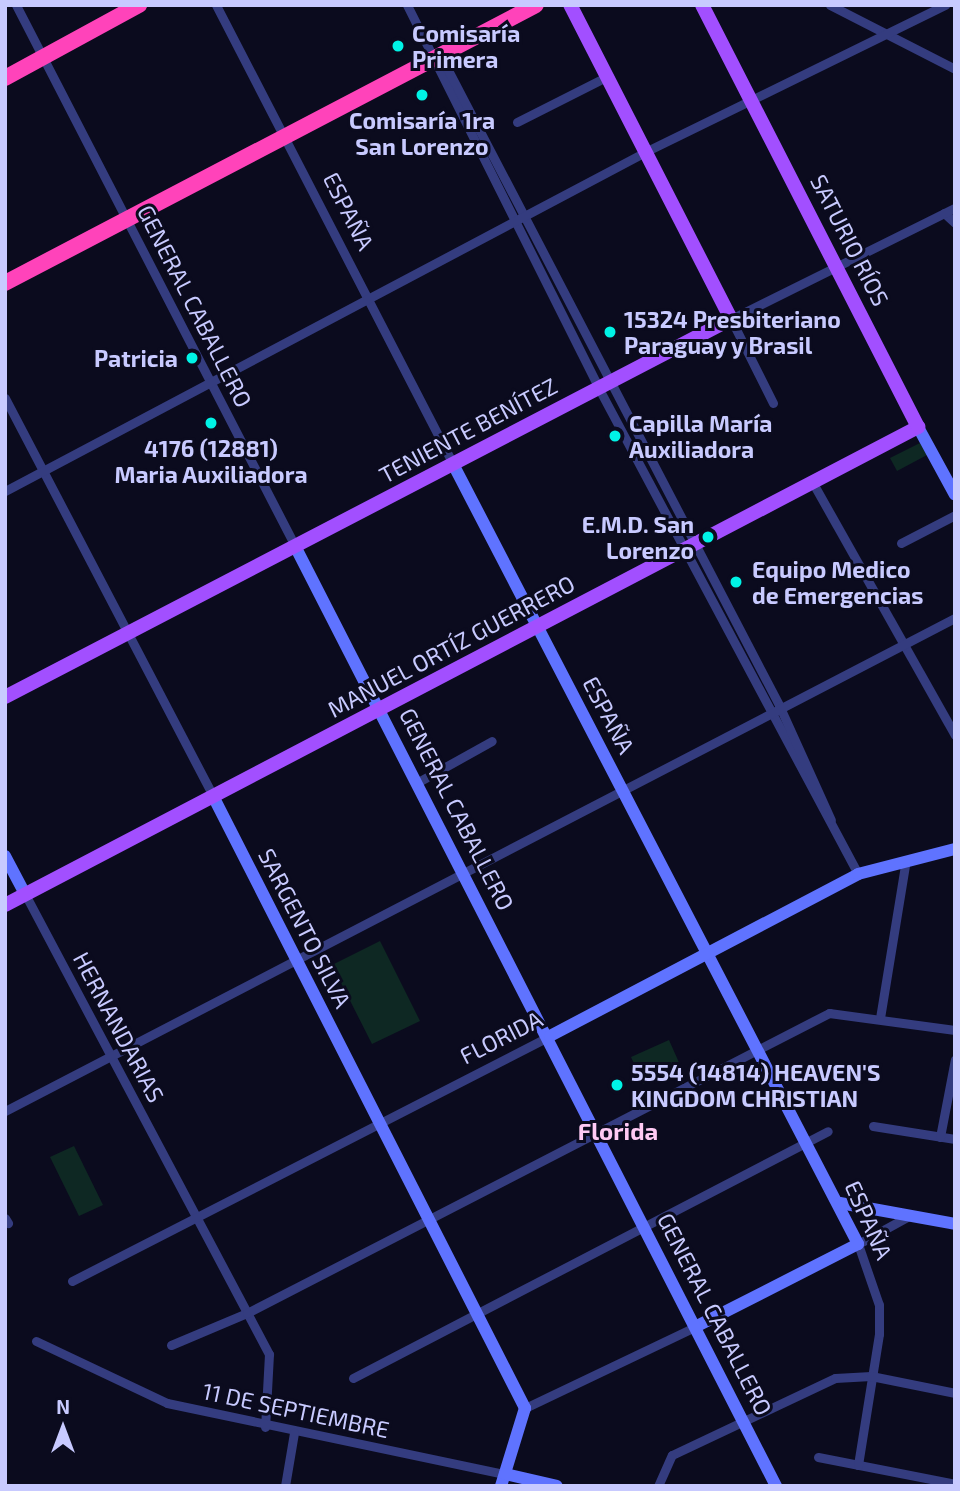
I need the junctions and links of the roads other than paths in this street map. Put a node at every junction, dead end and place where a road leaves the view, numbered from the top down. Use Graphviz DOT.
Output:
graph roads {
  1 [pos="16,5"];
  2 [pos="139,5"];
  3 [pos="216,5"];
  4 [pos="407,5"];
  5 [pos="536,5"];
  6 [pos="570,5"];
  7 [pos="702,5"];
  8 [pos="830,5"];
  9 [pos="945,5"];
  10 [pos="886,35"];
  11 [pos="44,58"];
  12 [pos="435,59"];
  13 [pos="955,69"];
  14 [pos="608,76"];
  15 [pos="5,78"];
  16 [pos="753,99"];
  17 [pos="517,122"];
  18 [pos="285,135"];
  19 [pos="649,150"];
  20 [pos="955,208"];
  21 [pos="944,213"];
  22 [pos="524,216"];
  23 [pos="127,219"];
  24 [pos="513,222"];
  25 [pos="955,223"];
  26 [pos="837,265"];
  27 [pos="5,283"];
  28 [pos="370,300"];
  29 [pos="731,319"];
  30 [pos="210,384"];
  31 [pos="604,384"];
  32 [pos="5,398"];
  33 [pos="773,404"];
  34 [pos="918,427"];
  35 [pos="453,464"];
  36 [pos="44,472"];
  37 [pos="951,478"];
  38 [pos="814,485"];
  39 [pos="5,492"];
  40 [pos="955,495"];
  41 [pos="955,515"];
  42 [pos="901,543"];
  43 [pos="296,548"];
  44 [pos="690,549"];
  45 [pos="955,618"];
  46 [pos="538,625"];
  47 [pos="132,632"];
  48 [pos="901,644"];
  49 [pos="5,697"];
  50 [pos="779,705"];
  51 [pos="383,706"];
  52 [pos="769,712"];
  53 [pos="955,735"];
  54 [pos="492,741"];
  55 [pos="811,769"];
  56 [pos="801,773"];
  57 [pos="420,781"];
  58 [pos="625,789"];
  59 [pos="214,798"];
  60 [pos="831,820"];
  61 [pos="955,849"];
  62 [pos="5,856"];
  63 [pos="906,860"];
  64 [pos="465,873"];
  65 [pos="858,874"];
  66 [pos="25,894"];
  67 [pos="5,905"];
  68 [pos="708,954"];
  69 [pos="298,958"];
  70 [pos="880,1018"];
  71 [pos="955,1030"];
  72 [pos="550,1036"];
  73 [pos="761,1050"];
  74 [pos="111,1056"];
  75 [pos="955,1059"];
  76 [pos="5,1111"];
  77 [pos="381,1121"];
  78 [pos="873,1126"];
  79 [pos="599,1130"];
  80 [pos="828,1131"];
  81 [pos="940,1137"];
  82 [pos="955,1139"];
  83 [pos="808,1143"];
  84 [pos="840,1203"];
  85 [pos="909,1216"];
  86 [pos="195,1218"];
  87 [pos="432,1219"];
  88 [pos="955,1224"];
  89 [pos="647,1227"];
  90 [pos="858,1244"];
  91 [pos="72,1280"];
  92 [pos="247,1313"];
  93 [pos="478,1314"];
  94 [pos="697,1326"];
  95 [pos="36,1341"];
  96 [pos="171,1345"];
  97 [pos="871,1376"];
  98 [pos="353,1378"];
  99 [pos="955,1393"];
  100 [pos="525,1408"];
  101 [pos="746,1418"];
  102 [pos="265,1427"];
  103 [pos="294,1433"];
  104 [pos="818,1458"];
  105 [pos="858,1465"];
  106 [pos="503,1480"];
  107 [pos="955,1484"];
  108 [pos="285,1486"];
  109 [pos="557,1486"];
  110 [pos="658,1486"];
  111 [pos="776,1486"];
  1 -- 11 [label="street, GENERAL CABALLERO"];
  2 -- 11 [label="highway"];
  3 -- 18 [label="street, ESPAÑA"];
  4 -- 12 [label="street"];
  5 -- 12 [label="highway"];
  6 -- 14 [label="main road"];
  7 -- 16 [label="main road, SATURIO RÍOS"];
  8 -- 10 [label="street"];
  9 -- 10 [label="street"];
  10 -- 13 [label="street"];
  10 -- 16 [label="street"];
  11 -- 15 [label="highway"];
  11 -- 23 [label="street, GENERAL CABALLERO"];
  12 -- 18 [label="highway"];
  12 -- 22 [label="street"];
  12 -- 24 [label="street"];
  14 -- 17 [label="street"];
  14 -- 19 [label="main road"];
  16 -- 19 [label="street"];
  16 -- 26 [label="main road, SATURIO RÍOS"];
  18 -- 23 [label="highway"];
  18 -- 28 [label="street, ESPAÑA"];
  19 -- 22 [label="street"];
  19 -- 29 [label="main road"];
  20 -- 21 [label="street, TENIENTE BENÍTEZ"];
  21 -- 25 [label="street"];
  21 -- 26 [label="street, TENIENTE BENÍTEZ"];
  22 -- 24 [label="street"];
  22 -- 31 [label="street"];
  23 -- 27 [label="highway"];
  23 -- 30 [label="street, GENERAL CABALLERO"];
  24 -- 28 [label="street"];
  24 -- 31 [label="street"];
  26 -- 29 [label="street, TENIENTE BENÍTEZ"];
  26 -- 34 [label="main road, SATURIO RÍOS"];
  28 -- 30 [label="street"];
  28 -- 35 [label="street, ESPAÑA"];
  29 -- 31 [label="main road, TENIENTE BENÍTEZ"];
  29 -- 33 [label="street"];
  30 -- 36 [label="street"];
  30 -- 43 [label="street, GENERAL CABALLERO"];
  31 -- 35 [label="main road, TENIENTE BENÍTEZ"];
  31 -- 44 [label="street"];
  32 -- 36 [label="street, SARGENTO SILVA"];
  34 -- 37 [label="street, SATURIO RÍOS"];
  34 -- 38 [label="main road, MANUEL ORTÍZ GUERRERO"];
  35 -- 43 [label="main road, TENIENTE BENÍTEZ"];
  35 -- 46 [label="street, ESPAÑA"];
  36 -- 39 [label="street"];
  36 -- 47 [label="street, SARGENTO SILVA"];
  37 -- 40 [label="street, SATURIO RÍOS"];
  38 -- 44 [label="main road, MANUEL ORTÍZ GUERRERO"];
  38 -- 48 [label="street"];
  41 -- 42 [label="street"];
  43 -- 47 [label="main road, TENIENTE BENÍTEZ"];
  43 -- 51 [label="street, GENERAL CABALLERO"];
  44 -- 46 [label="main road, MANUEL ORTÍZ GUERRERO"];
  44 -- 50 [label="street"];
  44 -- 52 [label="street"];
  45 -- 48 [label="street"];
  46 -- 51 [label="main road, MANUEL ORTÍZ GUERRERO"];
  46 -- 58 [label="street, ESPAÑA"];
  47 -- 49 [label="main road, TENIENTE BENÍTEZ"];
  47 -- 59 [label="street, SARGENTO SILVA"];
  48 -- 50 [label="street"];
  48 -- 53 [label="street"];
  50 -- 52 [label="street"];
  50 -- 55 [label="street"];
  51 -- 57 [label="street, GENERAL CABALLERO"];
  51 -- 59 [label="main road, MANUEL ORTÍZ GUERRERO"];
  52 -- 56 [label="street"];
  52 -- 58 [label="street"];
  54 -- 57 [label="street"];
  55 -- 56 [label="street"];
  55 -- 60 [label="street"];
  56 -- 60 [label="street"];
  57 -- 64 [label="street, GENERAL CABALLERO"];
  58 -- 64 [label="street"];
  58 -- 68 [label="street, ESPAÑA"];
  59 -- 66 [label="main road, MANUEL ORTÍZ GUERRERO"];
  59 -- 69 [label="street, SARGENTO SILVA"];
  60 -- 65 [label="street"];
  61 -- 63 [label="street, FLORIDA"];
  62 -- 66 [label="street, HERNANDARIAS"];
  63 -- 65 [label="street, FLORIDA"];
  63 -- 70 [label="street"];
  64 -- 69 [label="street"];
  64 -- 72 [label="street, GENERAL CABALLERO"];
  65 -- 68 [label="street, FLORIDA"];
  66 -- 67 [label="main road, MANUEL ORTÍZ GUERRERO"];
  66 -- 74 [label="street, HERNANDARIAS"];
  68 -- 72 [label="street, FLORIDA"];
  68 -- 73 [label="street, ESPAÑA"];
  69 -- 74 [label="street"];
  69 -- 77 [label="street, SARGENTO SILVA"];
  70 -- 71 [label="street"];
  70 -- 73 [label="street"];
  72 -- 77 [label="street, FLORIDA"];
  72 -- 79 [label="street, GENERAL CABALLERO"];
  73 -- 79 [label="street"];
  73 -- 83 [label="street, ESPAÑA"];
  74 -- 76 [label="street"];
  74 -- 86 [label="street, HERNANDARIAS"];
  75 -- 81 [label="street"];
  77 -- 86 [label="street, FLORIDA"];
  77 -- 87 [label="street, SARGENTO SILVA"];
  78 -- 81 [label="street"];
  79 -- 87 [label="street"];
  79 -- 89 [label="street, GENERAL CABALLERO"];
  80 -- 83 [label="street"];
  81 -- 82 [label="street"];
  83 -- 84 [label="street, ESPAÑA"];
  83 -- 89 [label="street"];
  84 -- 85 [label="street"];
  84 -- 90 [label="street, ESPAÑA"];
  85 -- 88 [label="street"];
  85 -- 90 [label="street"];
  86 -- 91 [label="street, FLORIDA"];
  86 -- 92 [label="street, HERNANDARIAS"];
  87 -- 92 [label="street"];
  87 -- 93 [label="street, SARGENTO SILVA"];
  89 -- 93 [label="street"];
  89 -- 94 [label="street, GENERAL CABALLERO"];
  90 -- 94 [label="street"];
  90 -- 97 [label="street, ESPAÑA"];
  92 -- 96 [label="street"];
  92 -- 102 [label="street, HERNANDARIAS"];
  93 -- 98 [label="street"];
  93 -- 100 [label="street, SARGENTO SILVA"];
  94 -- 100 [label="street"];
  94 -- 101 [label="street, GENERAL CABALLERO"];
  95 -- 102 [label="street, 11 DE SEPTIEMBRE"];
  97 -- 99 [label="street"];
  97 -- 101 [label="street"];
  97 -- 105 [label="street, ESPAÑA"];
  100 -- 106 [label="street"];
  101 -- 110 [label="street"];
  101 -- 111 [label="street, GENERAL CABALLERO"];
  102 -- 103 [label="street, 11 DE SEPTIEMBRE"];
  103 -- 106 [label="street, 11 DE SEPTIEMBRE"];
  103 -- 108 [label="street"];
  104 -- 105 [label="street"];
  105 -- 107 [label="street"];
  106 -- 109 [label="street, 11 DE SEPTIEMBRE"];
}
